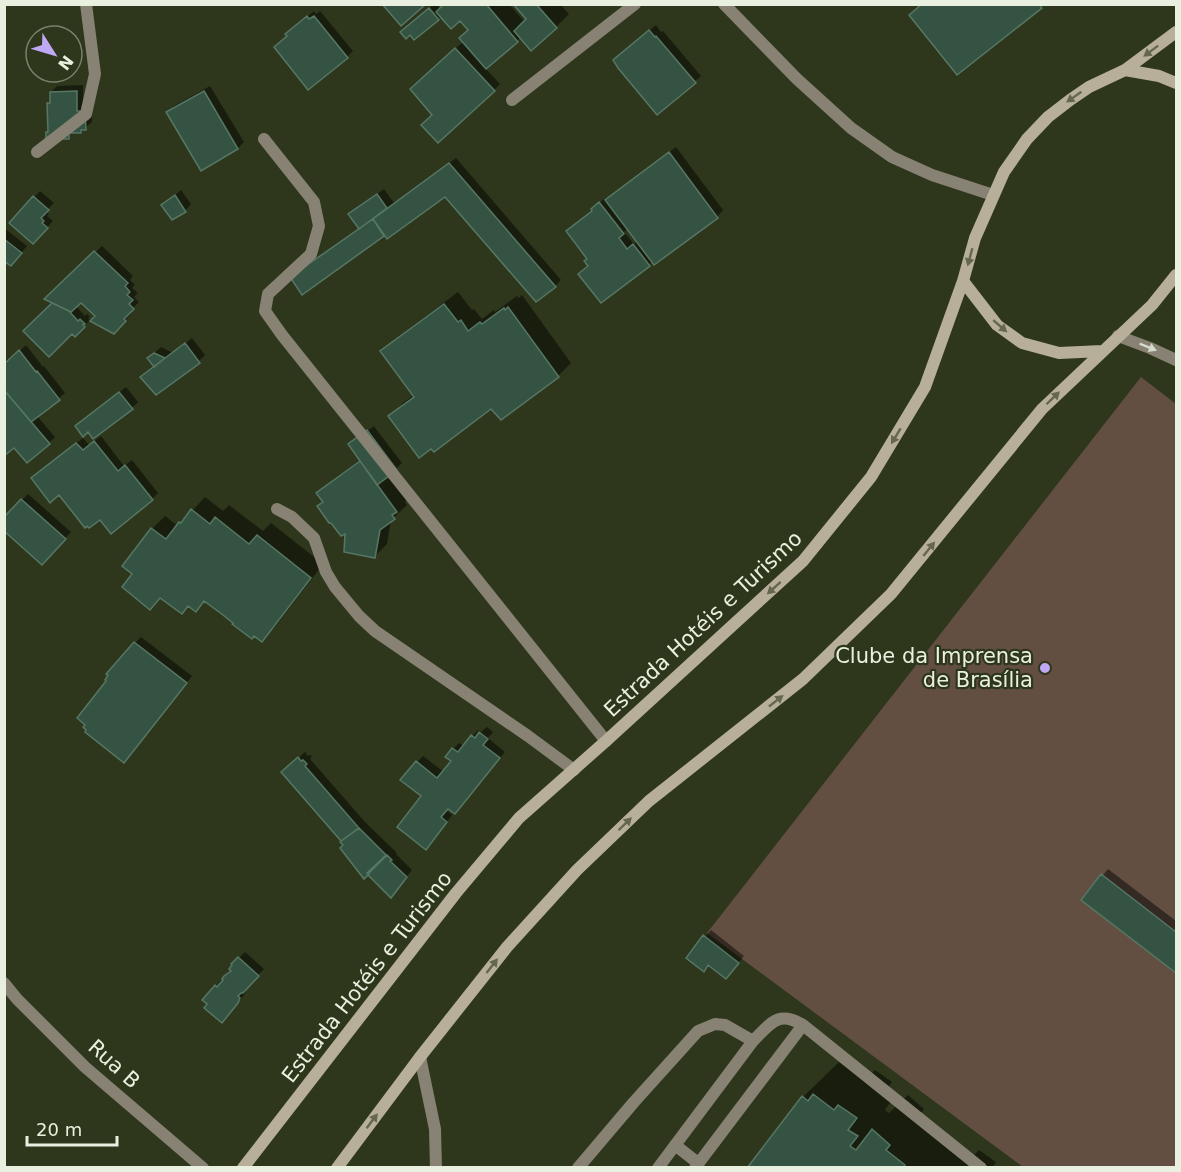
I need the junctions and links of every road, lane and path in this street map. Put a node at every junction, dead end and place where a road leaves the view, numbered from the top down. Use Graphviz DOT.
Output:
graph roads {
  1 [pos="86,4"];
  2 [pos="635,4"];
  3 [pos="724,4"];
  4 [pos="1176,32"];
  5 [pos="1125,70"];
  6 [pos="1176,83"];
  7 [pos="512,100"];
  8 [pos="264,139"];
  9 [pos="37,152"];
  10 [pos="993,195"];
  11 [pos="1176,275"];
  12 [pos="963,281"];
  13 [pos="1118,336"];
  14 [pos="1102,351"];
  15 [pos="1176,360"];
  16 [pos="277,509"];
  17 [pos="606,741"];
  18 [pos="574,770"];
  19 [pos="4,982"];
  20 [pos="803,1025"];
  21 [pos="753,1041"];
  22 [pos="420,1057"];
  23 [pos="675,1145"];
  24 [pos="696,1166"];
  25 [pos="203,1167"];
  26 [pos="243,1167"];
  27 [pos="338,1167"];
  28 [pos="436,1167"];
  29 [pos="578,1167"];
  30 [pos="658,1167"];
  31 [pos="981,1167"];
  1 -- 9 [label="street"];
  2 -- 7 [label="street"];
  3 -- 10 [label="street"];
  4 -- 5 [label="main road, Estrada Hotéis e Turismo, one-way"];
  5 -- 6 [label="main road"];
  5 -- 10 [label="main road, Estrada Hotéis e Turismo, one-way"];
  8 -- 17 [label="street"];
  10 -- 12 [label="main road, Estrada Hotéis e Turismo, one-way"];
  11 -- 13 [label="main road"];
  12 -- 14 [label="main road, one-way"];
  12 -- 17 [label="main road, Estrada Hotéis e Turismo, one-way"];
  13 -- 14 [label="main road"];
  13 -- 15 [label="street, one-way"];
  22 -- 14 [label="main road, one-way"];
  16 -- 18 [label="street"];
  17 -- 18 [label="main road, Estrada Hotéis e Turismo"];
  18 -- 26 [label="main road, Estrada Hotéis e Turismo"];
  19 -- 25 [label="street, Rua B"];
  20 -- 21 [label="street"];
  20 -- 24 [label="street"];
  20 -- 31 [label="street"];
  21 -- 23 [label="street"];
  21 -- 29 [label="street"];
  27 -- 22 [label="main road, one-way"];
  22 -- 28 [label="street"];
  23 -- 24 [label="street"];
  23 -- 30 [label="street"];
}
